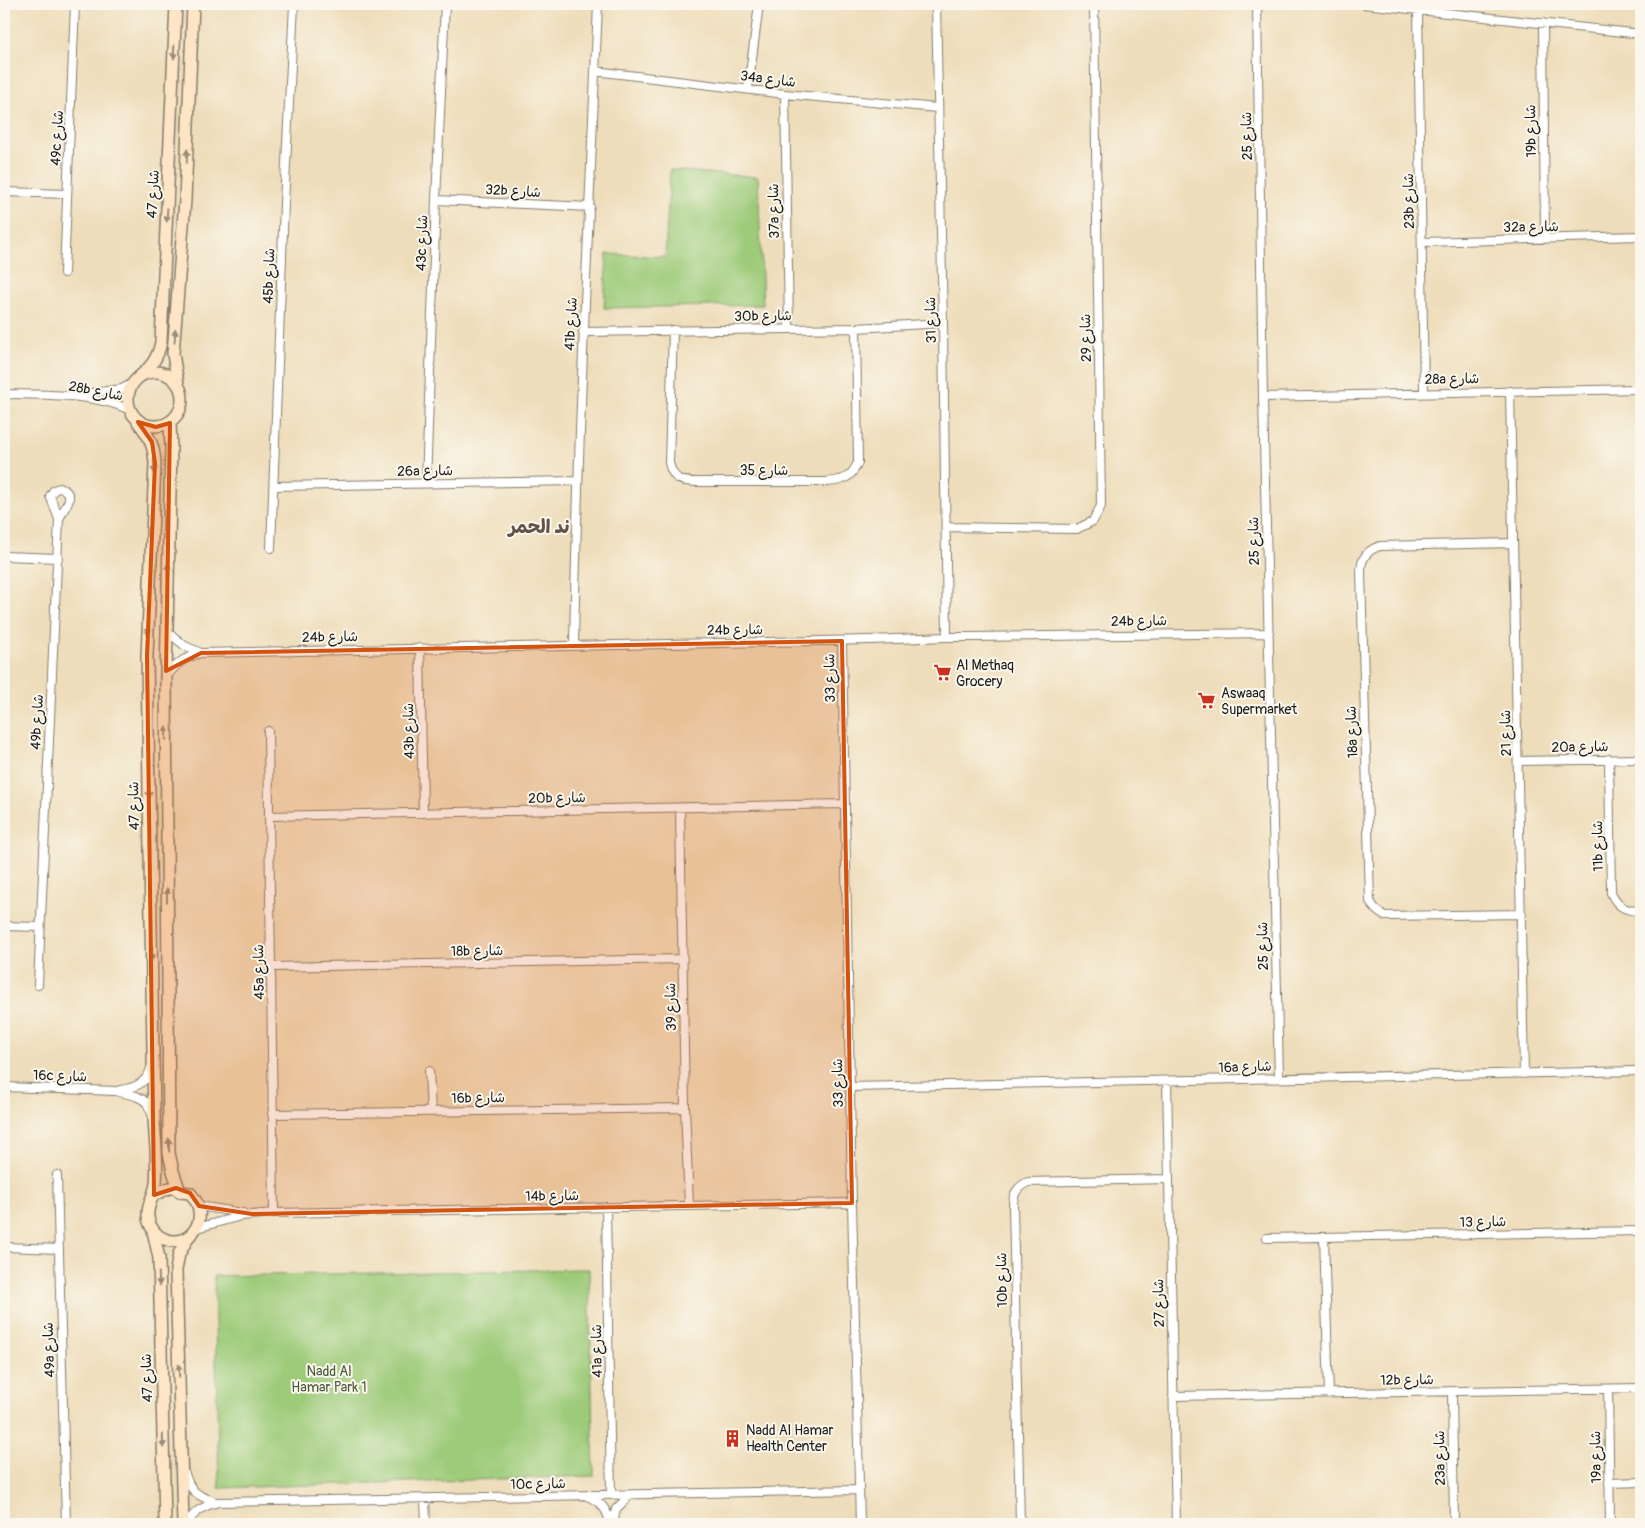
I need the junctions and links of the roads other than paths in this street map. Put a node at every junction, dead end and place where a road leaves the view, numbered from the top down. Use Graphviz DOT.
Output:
graph roads {
  1 [pos="75,4"];
  2 [pos="176,4"];
  3 [pos="193,4"];
  4 [pos="294,4"];
  5 [pos="446,4"];
  6 [pos="598,4"];
  7 [pos="759,4"];
  8 [pos="936,4"];
  9 [pos="1094,4"];
  10 [pos="1257,4"];
  11 [pos="1364,4"];
  12 [pos="1418,10"];
  13 [pos="1543,23"];
  14 [pos="1641,34"];
  15 [pos="595,71"];
  16 [pos="748,89"];
  17 [pos="785,94"];
  18 [pos="937,108"];
  19 [pos="4,192"];
  20 [pos="67,194"];
  21 [pos="436,200"];
  22 [pos="590,207"];
  23 [pos="1641,236"];
  24 [pos="1545,239"];
  25 [pos="1422,242"];
  26 [pos="64,273"];
  27 [pos="943,323"];
  28 [pos="789,328"];
  29 [pos="856,328"];
  30 [pos="673,330"];
  31 [pos="583,332"];
  32 [pos="136,380"];
  33 [pos="178,384"];
  34 [pos="1641,389"];
  35 [pos="1510,391"];
  36 [pos="1424,392"];
  37 [pos="4,394"];
  38 [pos="58,396"];
  39 [pos="1263,397"];
  40 [pos="130,410"];
  41 [pos="138,422"];
  42 [pos="170,423"];
  43 [pos="577,481"];
  44 [pos="426,484"];
  45 [pos="274,486"];
  46 [pos="59,519"];
  47 [pos="946,528"];
  48 [pos="1513,544"];
  49 [pos="271,548"];
  50 [pos="4,556"];
  51 [pos="58,558"];
  52 [pos="166,633"];
  53 [pos="1269,633"];
  54 [pos="947,636"];
  55 [pos="842,641"];
  56 [pos="574,645"];
  57 [pos="420,648"];
  58 [pos="201,652"];
  59 [pos="166,677"];
  60 [pos="268,731"];
  61 [pos="1609,759"];
  62 [pos="1641,759"];
  63 [pos="1519,761"];
  64 [pos="844,804"];
  65 [pos="680,808"];
  66 [pos="423,813"];
  67 [pos="269,816"];
  68 [pos="1641,911"];
  69 [pos="1522,914"];
  70 [pos="4,926"];
  71 [pos="40,927"];
  72 [pos="683,959"];
  73 [pos="272,967"];
  74 [pos="38,985"];
  75 [pos="153,1062"];
  76 [pos="1641,1070"];
  77 [pos="429,1071"];
  78 [pos="1524,1074"];
  79 [pos="1279,1078"];
  80 [pos="1167,1081"];
  81 [pos="4,1087"];
  82 [pos="850,1087"];
  83 [pos="116,1091"];
  84 [pos="685,1108"];
  85 [pos="431,1112"];
  86 [pos="272,1114"];
  87 [pos="154,1118"];
  88 [pos="57,1175"];
  89 [pos="1169,1179"];
  90 [pos="180,1192"];
  91 [pos="154,1195"];
  92 [pos="852,1203"];
  93 [pos="199,1206"];
  94 [pos="689,1206"];
  95 [pos="606,1207"];
  96 [pos="274,1213"];
  97 [pos="252,1214"];
  98 [pos="153,1231"];
  99 [pos="1641,1231"];
  100 [pos="193,1232"];
  101 [pos="1324,1237"];
  102 [pos="1267,1238"];
  103 [pos="4,1247"];
  104 [pos="59,1249"];
  105 [pos="1641,1388"];
  106 [pos="1608,1389"];
  107 [pos="1452,1392"];
  108 [pos="1329,1394"];
  109 [pos="1173,1396"];
  110 [pos="182,1466"];
  111 [pos="1641,1482"];
  112 [pos="1609,1483"];
  113 [pos="858,1490"];
  114 [pos="585,1495"];
  115 [pos="611,1495"];
  116 [pos="630,1495"];
  117 [pos="426,1499"];
  118 [pos="219,1502"];
  119 [pos="66,1524"];
  120 [pos="166,1524"];
  121 [pos="183,1524"];
  122 [pos="187,1524"];
  123 [pos="426,1524"];
  124 [pos="611,1524"];
  125 [pos="860,1524"];
  126 [pos="1020,1524"];
  127 [pos="1176,1524"];
  128 [pos="1454,1524"];
  129 [pos="1610,1524"];
  1 -- 20 [label="street, 49c شارع"];
  2 -- 32 [label="street, شارع 47, one-way"];
  33 -- 3 [label="street, one-way"];
  4 -- 45 [label="street, 45b شارع"];
  5 -- 21 [label="street, 43c شارع"];
  6 -- 15 [label="street, 41b شارع"];
  7 -- 16 [label="street"];
  8 -- 18 [label="street, شارع 31"];
  9 -- 47 [label="street, شارع 29"];
  10 -- 39 [label="street, شارع 25"];
  11 -- 12 [label="street"];
  12 -- 13 [label="street"];
  12 -- 25 [label="street, 23b شارع"];
  13 -- 14 [label="street"];
  13 -- 24 [label="street, 19b شارع"];
  15 -- 16 [label="street, 34a شارع"];
  15 -- 22 [label="street, 41b شارع"];
  16 -- 17 [label="street, 34a شارع"];
  17 -- 18 [label="street, 34a شارع"];
  17 -- 28 [label="street, 37a شارع"];
  18 -- 27 [label="street, شارع 31"];
  19 -- 20 [label="street"];
  20 -- 26 [label="street, 49c شارع"];
  21 -- 22 [label="street, 32b شارع"];
  21 -- 44 [label="street, 43c شارع"];
  22 -- 31 [label="street, 41b شارع"];
  23 -- 24 [label="street, 32a شارع"];
  24 -- 25 [label="street, 32a شارع"];
  25 -- 36 [label="street, 23b شارع"];
  27 -- 29 [label="street, 30b شارع"];
  27 -- 47 [label="street, شارع 31"];
  28 -- 29 [label="street, 30b شارع"];
  28 -- 30 [label="street, 30b شارع"];
  29 -- 30 [label="street, شارع 35"];
  30 -- 31 [label="street, 30b شارع"];
  31 -- 43 [label="street, 41b شارع"];
  32 -- 33 [label="street"];
  32 -- 38 [label="street, 28b شارع"];
  32 -- 40 [label="street"];
  33 -- 42 [label="street"];
  34 -- 35 [label="street, 28a شارع"];
  35 -- 36 [label="street, 28a شارع"];
  35 -- 48 [label="street, شارع 21"];
  36 -- 39 [label="street, 28a شارع"];
  37 -- 38 [label="street, 28b شارع"];
  38 -- 40 [label="street, 28b شارع"];
  39 -- 53 [label="street, شارع 25"];
  40 -- 41 [label="street"];
  41 -- 42 [label="street"];
  41 -- 75 [label="street, شارع 47, one-way"];
  52 -- 42 [label="street, one-way"];
  43 -- 44 [label="street, 26a شارع"];
  43 -- 56 [label="street, 41b شارع"];
  44 -- 45 [label="street, 26a شارع"];
  45 -- 49 [label="street, 45b شارع"];
  46 -- 51 [label="street, 49b شارع"];
  47 -- 54 [label="street, شارع 31"];
  48 -- 63 [label="street, شارع 21"];
  48 -- 69 [label="street, 18a شارع"];
  50 -- 51 [label="street"];
  51 -- 71 [label="street, 49b شارع"];
  52 -- 58 [label="street, 24b شارع"];
  52 -- 59 [label="street"];
  53 -- 54 [label="street, 24b شارع"];
  53 -- 79 [label="street, شارع 25"];
  54 -- 55 [label="street, 24b شارع"];
  55 -- 56 [label="street, 24b شارع"];
  55 -- 64 [label="street, شارع 33"];
  56 -- 57 [label="street, 24b شارع"];
  57 -- 58 [label="street, 24b شارع"];
  57 -- 66 [label="street, 43b شارع"];
  58 -- 59 [label="street, 24b شارع"];
  90 -- 59 [label="street, one-way"];
  60 -- 67 [label="street, 45a شارع"];
  61 -- 62 [label="street, 20a شارع"];
  61 -- 63 [label="street, 20a شارع"];
  61 -- 68 [label="street, 11b شارع"];
  63 -- 69 [label="street, شارع 21"];
  64 -- 65 [label="street, 20b شارع"];
  64 -- 82 [label="street, شارع 33"];
  65 -- 66 [label="street, 20b شارع"];
  65 -- 72 [label="street, شارع 39"];
  66 -- 67 [label="street, 20b شارع"];
  67 -- 73 [label="street, 45a شارع"];
  69 -- 78 [label="street, شارع 21"];
  70 -- 71 [label="street"];
  71 -- 74 [label="street, 49b شارع"];
  72 -- 73 [label="street, 18b شارع"];
  72 -- 84 [label="street, شارع 39"];
  73 -- 86 [label="street, 45a شارع"];
  75 -- 83 [label="street, 16c شارع"];
  75 -- 87 [label="street, شارع 47"];
  76 -- 78 [label="street, 16a شارع"];
  77 -- 85 [label="street"];
  78 -- 79 [label="street, 16a شارع"];
  79 -- 80 [label="street, 16a شارع"];
  80 -- 82 [label="street, 16a شارع"];
  80 -- 89 [label="street, شارع 27"];
  81 -- 83 [label="street, 16c شارع"];
  82 -- 92 [label="street, شارع 33"];
  83 -- 87 [label="street, 16c شارع"];
  84 -- 85 [label="street, 16b شارع"];
  84 -- 94 [label="street, شارع 39"];
  85 -- 86 [label="street, 16b شارع"];
  86 -- 96 [label="street, 45a شارع"];
  87 -- 91 [label="street, شارع 47"];
  88 -- 104 [label="street, 49a شارع"];
  89 -- 109 [label="street, شارع 27"];
  89 -- 126 [label="street, 10b شارع"];
  90 -- 91 [label="street"];
  90 -- 93 [label="street"];
  91 -- 98 [label="street"];
  92 -- 94 [label="street, 14b شارع"];
  92 -- 113 [label="street, شارع 33"];
  93 -- 97 [label="street, 14b شارع"];
  93 -- 100 [label="street"];
  94 -- 95 [label="street, 14b شارع"];
  95 -- 96 [label="street, 14b شارع"];
  95 -- 115 [label="street, 41a شارع"];
  96 -- 97 [label="street, 14b شارع"];
  97 -- 100 [label="street, 14b شارع"];
  98 -- 100 [label="street"];
  98 -- 120 [label="street, شارع 47, one-way"];
  99 -- 101 [label="street, شارع 13"];
  110 -- 100 [label="street, one-way"];
  101 -- 102 [label="street, شارع 13"];
  101 -- 108 [label="street"];
  103 -- 104 [label="street"];
  104 -- 119 [label="street, 49a شارع"];
  105 -- 106 [label="street, 12b شارع"];
  106 -- 107 [label="street, 12b شارع"];
  106 -- 112 [label="street, 19a شارع"];
  107 -- 108 [label="street, 12b شارع"];
  107 -- 128 [label="street, 23a شارع"];
  108 -- 109 [label="street, 12b شارع"];
  109 -- 127 [label="street, شارع 27"];
  110 -- 118 [label="street, 10c شارع"];
  110 -- 121 [label="street"];
  111 -- 112 [label="street"];
  112 -- 129 [label="street, 19a شارع"];
  113 -- 116 [label="street, 10c شارع"];
  113 -- 125 [label="street, شارع 33"];
  114 -- 115 [label="street, 10c شارع"];
  114 -- 117 [label="street, 10c شارع"];
  114 -- 124 [label="street"];
  115 -- 116 [label="street, 10c شارع"];
  116 -- 124 [label="street"];
  117 -- 118 [label="street, 10c شارع"];
  117 -- 123 [label="street"];
  118 -- 122 [label="street, 10c شارع"];
}
